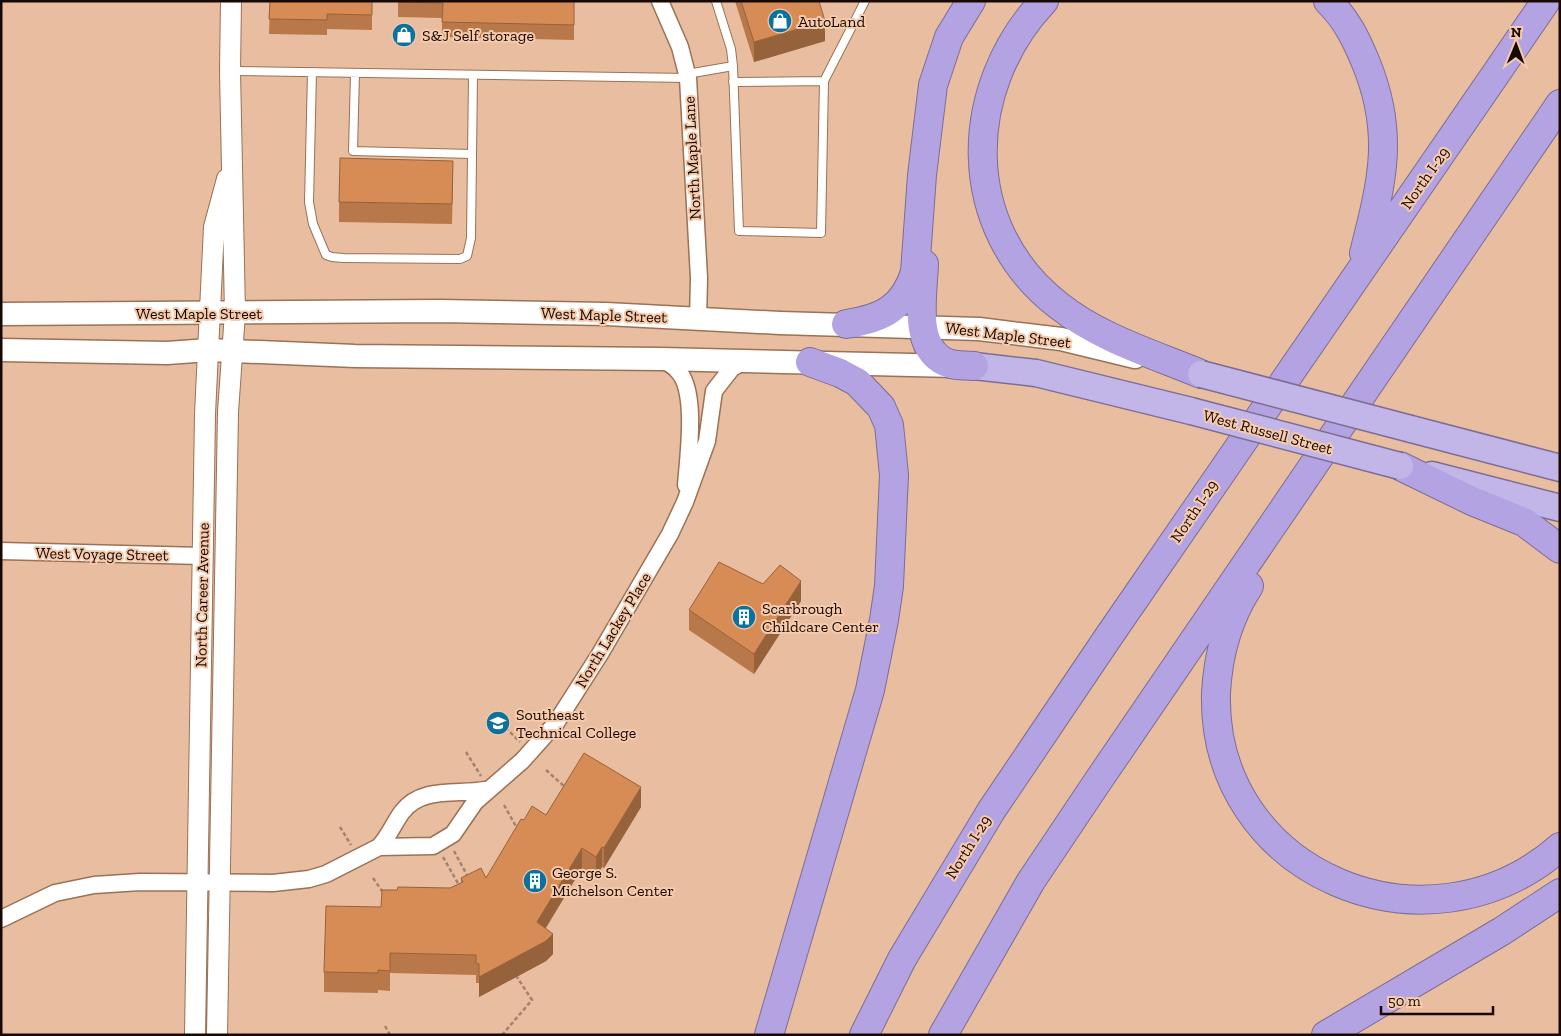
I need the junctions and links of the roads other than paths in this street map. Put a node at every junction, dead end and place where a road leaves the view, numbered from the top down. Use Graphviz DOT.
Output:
graph roads {
  1 [pos="231,1"];
  2 [pos="660,1"];
  3 [pos="716,1"];
  4 [pos="865,1"];
  5 [pos="971,1"];
  6 [pos="1044,1"];
  7 [pos="1328,1"];
  8 [pos="1546,1"];
  9 [pos="733,66"];
  10 [pos="230,71"];
  11 [pos="312,72"];
  12 [pos="355,73"];
  13 [pos="473,75"];
  14 [pos="688,76"];
  15 [pos="824,81"];
  16 [pos="733,82"];
  17 [pos="1560,104"];
  18 [pos="926,138"];
  19 [pos="472,154"];
  20 [pos="232,158"];
  21 [pos="1360,269"];
  22 [pos="235,313"];
  23 [pos="1,314"];
  24 [pos="210,314"];
  25 [pos="698,320"];
  26 [pos="846,324"];
  27 [pos="922,326"];
  28 [pos="1,350"];
  29 [pos="209,350"];
  30 [pos="233,352"];
  31 [pos="661,359"];
  32 [pos="745,360"];
  33 [pos="810,362"];
  34 [pos="974,366"];
  35 [pos="1201,374"];
  36 [pos="1400,466"];
  37 [pos="1560,468"];
  38 [pos="1304,476"];
  39 [pos="685,502"];
  40 [pos="1560,508"];
  41 [pos="1560,549"];
  42 [pos="1,551"];
  43 [pos="203,556"];
  44 [pos="484,784"];
  45 [pos="379,847"];
  46 [pos="1560,847"];
  47 [pos="198,882"];
  48 [pos="220,882"];
  49 [pos="1560,893"];
  50 [pos="1,919"];
  51 [pos="195,1035"];
  52 [pos="217,1035"];
  53 [pos="769,1035"];
  54 [pos="864,1035"];
  55 [pos="943,1035"];
  56 [pos="1326,1035"];
  1 -- 10 [label="street, North Career Avenue"];
  2 -- 14 [label="street, North Maple Lane"];
  3 -- 9 [label="lane"];
  4 -- 15 [label="lane"];
  5 -- 18 [label="highway"];
  6 -- 35 [label="highway"];
  7 -- 21 [label="highway"];
  8 -- 21 [label="highway, North I-29"];
  9 -- 14 [label="lane"];
  9 -- 16 [label="lane"];
  10 -- 11 [label="lane"];
  10 -- 20 [label="street, North Career Avenue"];
  11 -- 12 [label="lane"];
  11 -- 19 [label="lane"];
  12 -- 13 [label="lane"];
  12 -- 19 [label="lane"];
  13 -- 14 [label="lane"];
  13 -- 19 [label="lane"];
  14 -- 25 [label="street, North Maple Lane"];
  15 -- 16 [label="lane"];
  15 -- 16 [label="lane"];
  17 -- 38 [label="highway"];
  18 -- 26 [label="highway"];
  18 -- 27 [label="highway"];
  20 -- 22 [label="street, North Career Avenue"];
  20 -- 24 [label="street, North Career Avenue"];
  21 -- 54 [label="highway, North I-29"];
  22 -- 24 [label="main road, West Maple Street"];
  22 -- 25 [label="main road, West Maple Street"];
  22 -- 30 [label="street, North Career Avenue"];
  23 -- 24 [label="main road, West Maple Street"];
  24 -- 29 [label="street, North Career Avenue"];
  25 -- 26 [label="main road, West Maple Street"];
  26 -- 27 [label="main road, West Maple Street"];
  27 -- 34 [label="highway"];
  27 -- 35 [label="main road, West Maple Street"];
  28 -- 29 [label="main road"];
  29 -- 30 [label="main road"];
  29 -- 43 [label="street, North Career Avenue"];
  30 -- 31 [label="main road"];
  30 -- 48 [label="street, North Career Avenue"];
  31 -- 32 [label="main road"];
  31 -- 39 [label="street, North Lackey Place"];
  32 -- 33 [label="main road"];
  32 -- 39 [label="street, North Lackey Place"];
  33 -- 34 [label="main road"];
  33 -- 53 [label="highway"];
  34 -- 36 [label="highway, West Russell Street, bridge"];
  35 -- 37 [label="highway, bridge"];
  36 -- 40 [label="highway, West Russell Street"];
  36 -- 41 [label="highway"];
  38 -- 46 [label="highway"];
  38 -- 55 [label="highway"];
  39 -- 44 [label="street, North Lackey Place"];
  42 -- 43 [label="street, West Voyage Street"];
  43 -- 47 [label="street, North Career Avenue"];
  44 -- 45 [label="street, North Lackey Place"];
  44 -- 45 [label="street, North Lackey Place"];
  45 -- 48 [label="street, North Lackey Place"];
  47 -- 48 [label="street, North Lackey Place"];
  47 -- 50 [label="street, North Lackey Place"];
  47 -- 51 [label="street, North Career Avenue"];
  48 -- 52 [label="street, North Career Avenue"];
  49 -- 56 [label="highway"];
}
